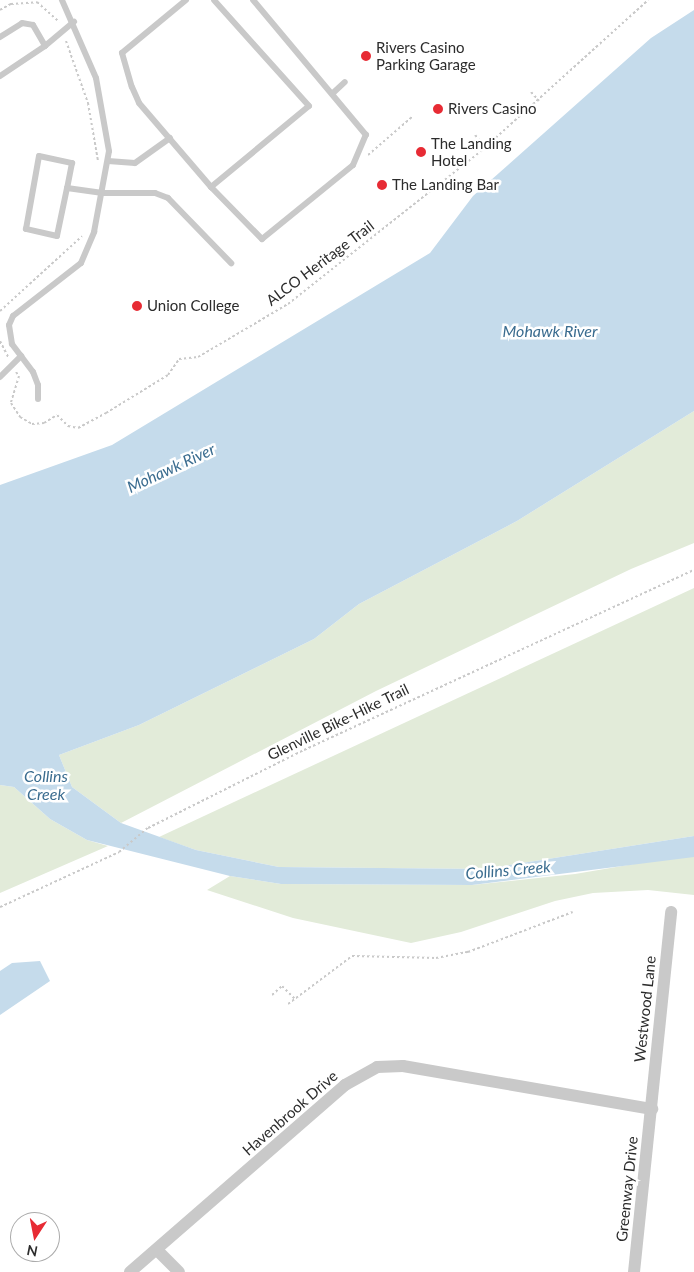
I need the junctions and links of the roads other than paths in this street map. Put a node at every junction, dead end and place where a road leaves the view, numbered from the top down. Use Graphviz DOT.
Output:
graph roads {
  1 [pos="62,0"];
  2 [pos="186,0"];
  3 [pos="214,0"];
  4 [pos="253,0"];
  5 [pos="74,22"];
  6 [pos="0,37"];
  7 [pos="45,46"];
  8 [pos="0,76"];
  9 [pos="345,82"];
  10 [pos="333,94"];
  11 [pos="170,138"];
  12 [pos="108,161"];
  13 [pos="211,187"];
  14 [pos="67,188"];
  15 [pos="103,193"];
  16 [pos="231,263"];
  17 [pos="21,356"];
  18 [pos="0,377"];
  19 [pos="38,399"];
  20 [pos="671,912"];
  21 [pos="652,1109"];
  22 [pos="157,1250"];
  23 [pos="130,1272"];
  24 [pos="179,1272"];
  25 [pos="634,1272"];
  1 -- 5 [label="lane"];
  2 -- 11 [label="lane"];
  3 -- 13 [label="lane"];
  4 -- 10 [label="lane"];
  5 -- 7 [label="lane"];
  5 -- 12 [label="lane"];
  6 -- 7 [label="lane"];
  7 -- 8 [label="lane"];
  9 -- 10 [label="lane"];
  10 -- 13 [label="lane"];
  11 -- 12 [label="lane"];
  11 -- 13 [label="lane"];
  12 -- 15 [label="lane"];
  14 -- 14 [label="lane"];
  14 -- 15 [label="lane"];
  15 -- 16 [label="lane"];
  15 -- 17 [label="lane"];
  17 -- 18 [label="lane"];
  17 -- 19 [label="lane"];
  20 -- 21 [label="street, Westwood Lane"];
  21 -- 22 [label="street, Havenbrook Drive"];
  21 -- 25 [label="street, Greenway Drive"];
  22 -- 23 [label="street, Havenbrook Drive"];
  22 -- 24 [label="street"];
}
